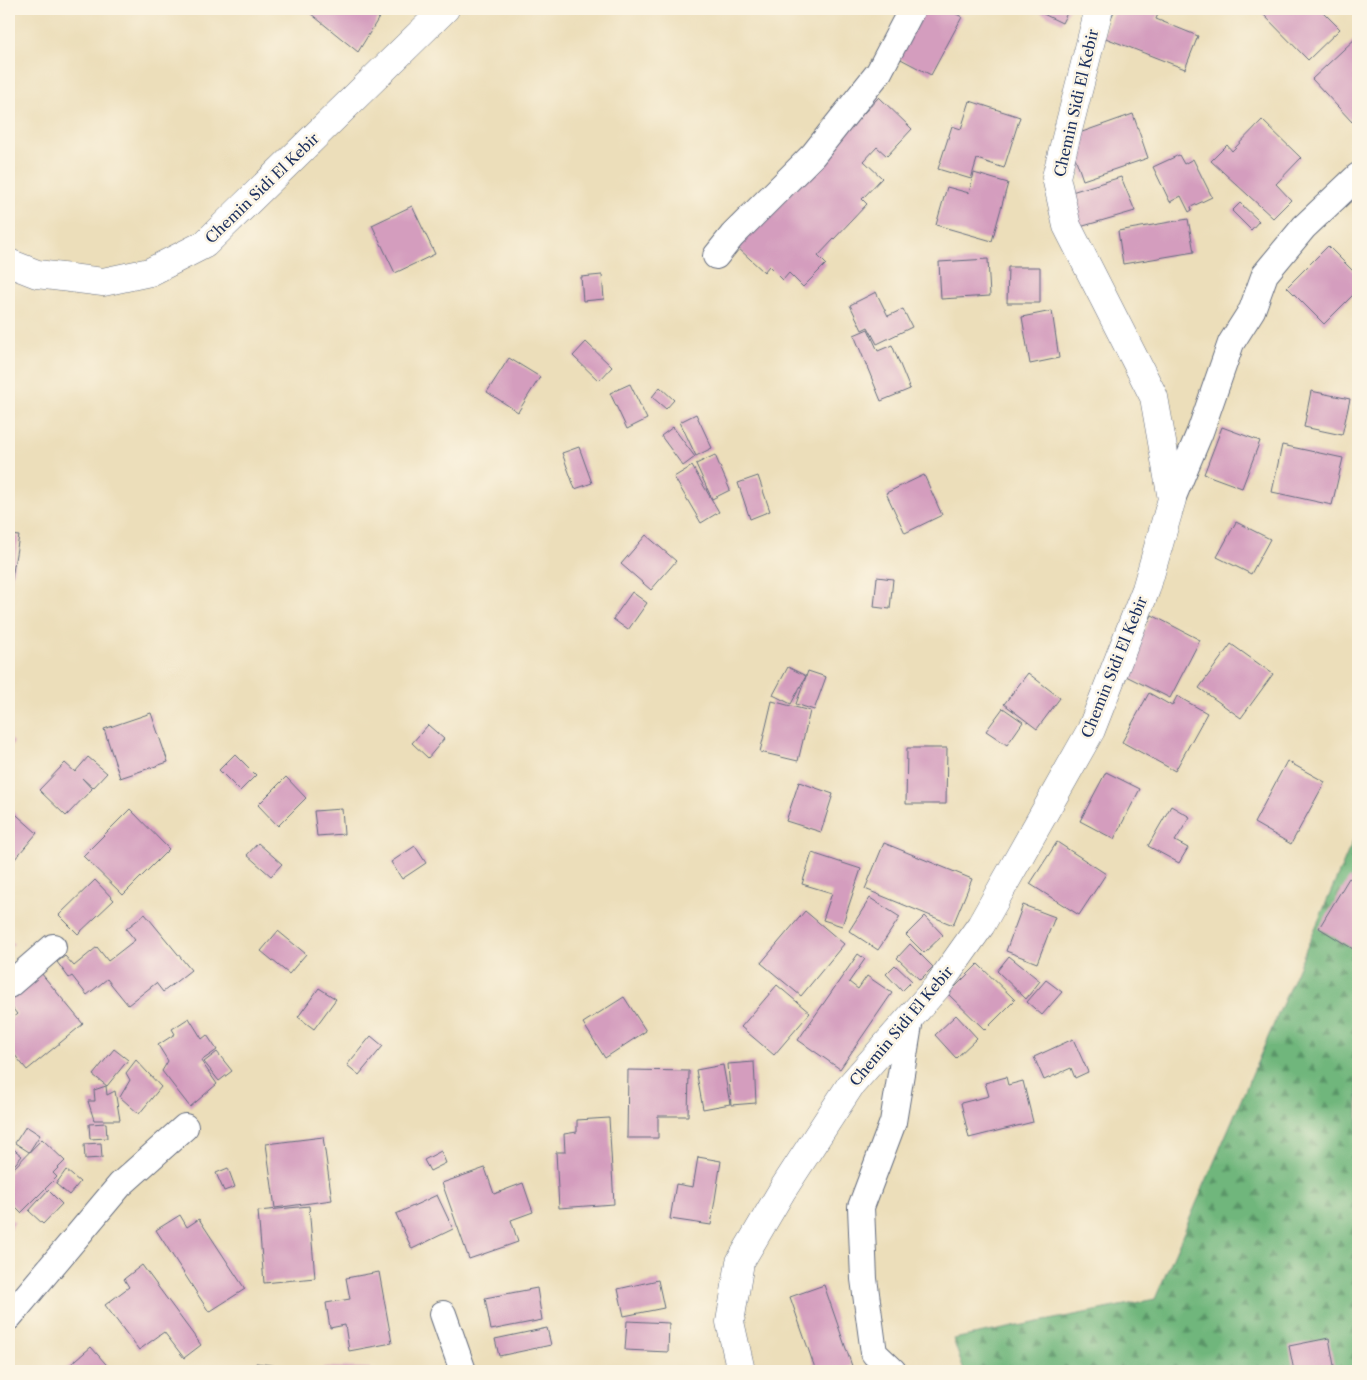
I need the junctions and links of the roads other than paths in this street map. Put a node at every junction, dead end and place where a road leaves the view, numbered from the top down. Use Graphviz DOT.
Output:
graph roads {
  1 [pos="445,9"];
  2 [pos="912,9"];
  3 [pos="1099,9"];
  4 [pos="1358,176"];
  5 [pos="716,256"];
  6 [pos="9,263"];
  7 [pos="1172,499"];
  8 [pos="54,947"];
  9 [pos="9,985"];
  10 [pos="910,1019"];
  11 [pos="185,1127"];
  12 [pos="443,1314"];
  13 [pos="9,1317"];
  14 [pos="463,1371"];
  15 [pos="741,1371"];
  16 [pos="893,1371"];
  1 -- 6 [label="street, Chemin Sidi El Kebir"];
  2 -- 5 [label="street"];
  3 -- 7 [label="street, Chemin Sidi El Kebir"];
  4 -- 7 [label="street"];
  7 -- 10 [label="street, Chemin Sidi El Kebir"];
  8 -- 9 [label="street"];
  10 -- 15 [label="street, Chemin Sidi El Kebir"];
  10 -- 16 [label="street"];
  11 -- 13 [label="street"];
  12 -- 14 [label="street"];
}
